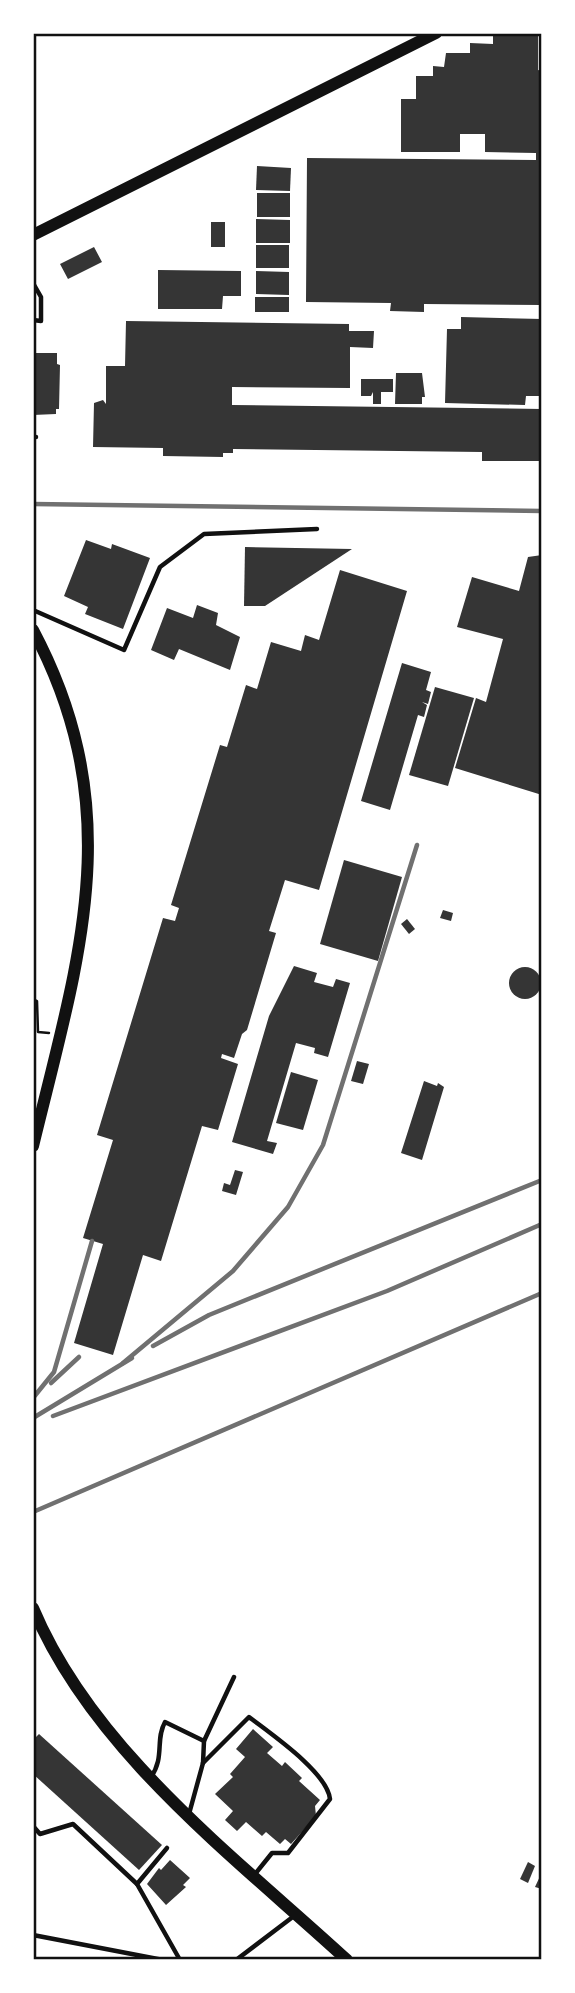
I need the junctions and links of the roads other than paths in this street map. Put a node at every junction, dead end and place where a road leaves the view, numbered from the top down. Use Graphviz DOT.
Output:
graph roads {
  1 [pos="436,33"];
  2 [pos="426,37"];
  3 [pos="33,235"];
  4 [pos="33,283"];
  5 [pos="33,320"];
  6 [pos="317,528"];
  7 [pos="33,610"];
  8 [pos="33,630"];
  9 [pos="33,1146"];
  10 [pos="33,1608"];
  11 [pos="234,1677"];
  12 [pos="204,1741"];
  13 [pos="204,1763"];
  14 [pos="151,1778"];
  15 [pos="189,1815"];
  16 [pos="33,1826"];
  17 [pos="167,1849"];
  18 [pos="255,1875"];
  19 [pos="138,1884"];
  20 [pos="297,1914"];
  21 [pos="33,1935"];
  22 [pos="163,1960"];
  23 [pos="180,1960"];
  24 [pos="236,1960"];
  25 [pos="347,1960"];
  1 -- 2 [label="main road"];
  2 -- 3 [label="main road"];
  4 -- 5 [label="lane"];
  6 -- 7 [label="lane"];
  8 -- 9 [label="main road"];
  10 -- 14 [label="main road"];
  11 -- 12 [label="lane"];
  12 -- 13 [label="lane"];
  12 -- 14 [label="lane"];
  13 -- 15 [label="lane"];
  13 -- 18 [label="lane"];
  14 -- 15 [label="main road"];
  15 -- 18 [label="main road"];
  16 -- 19 [label="lane"];
  17 -- 19 [label="lane"];
  18 -- 20 [label="main road"];
  19 -- 23 [label="lane"];
  20 -- 24 [label="lane"];
  20 -- 25 [label="main road"];
  21 -- 22 [label="lane"];
}
